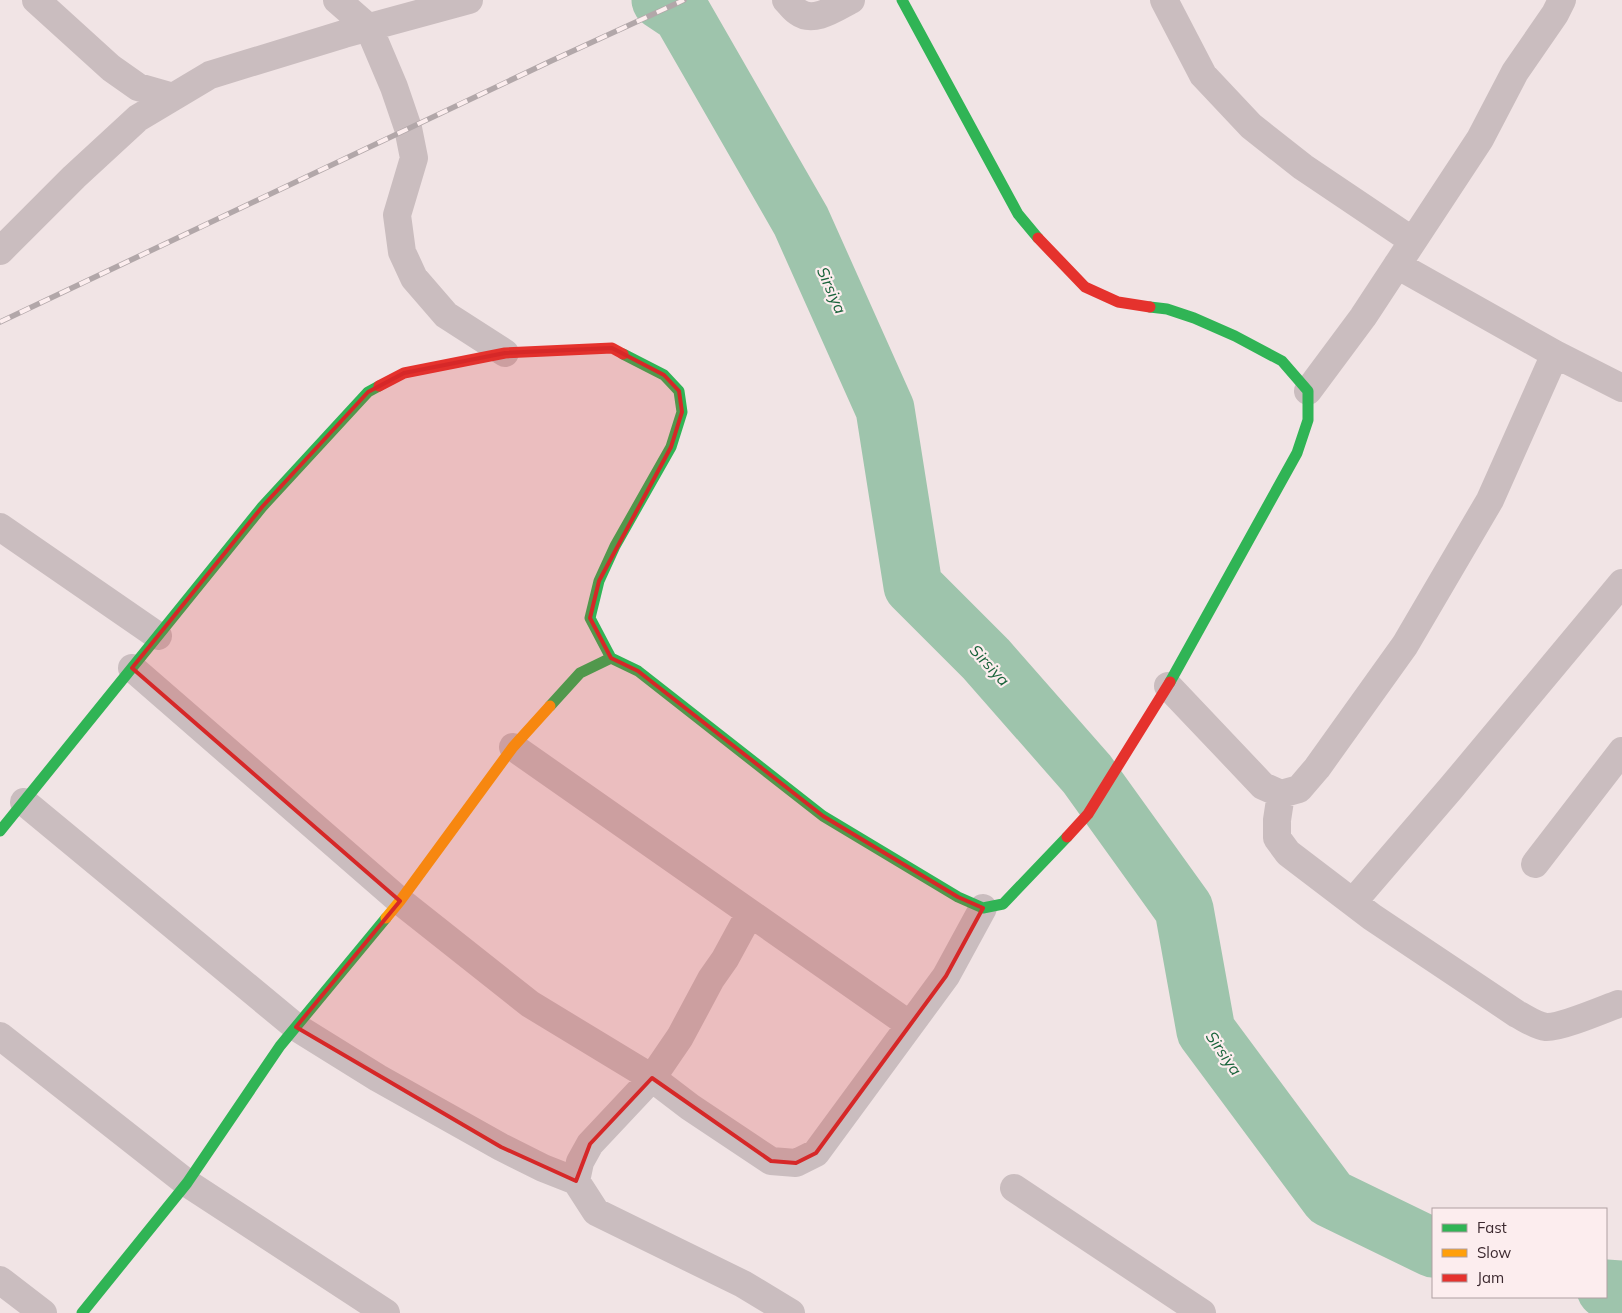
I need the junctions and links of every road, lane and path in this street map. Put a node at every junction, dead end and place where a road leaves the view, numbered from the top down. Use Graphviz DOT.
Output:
graph roads {
  1 [pos="36,0"];
  2 [pos="337,0"];
  3 [pos="469,0"];
  4 [pos="786,0"];
  5 [pos="851,0"];
  6 [pos="902,0"];
  7 [pos="1164,0"];
  8 [pos="1562,0"];
  9 [pos="369,28"];
  10 [pos="173,98"];
  11 [pos="1413,241"];
  12 [pos="0,251"];
  13 [pos="1397,265"];
  14 [pos="505,353"];
  15 [pos="1555,354"];
  16 [pos="1622,388"];
  17 [pos="1308,391"];
  18 [pos="0,527"];
  19 [pos="1622,583"];
  20 [pos="158,636"];
  21 [pos="611,658"];
  22 [pos="132,668"];
  23 [pos="1168,686"];
  24 [pos="513,747"];
  25 [pos="1622,751"];
  26 [pos="1281,794"];
  27 [pos="24,802"];
  28 [pos="0,831"];
  29 [pos="1535,864"];
  30 [pos="400,901"];
  31 [pos="1353,902"];
  32 [pos="983,908"];
  33 [pos="750,913"];
  34 [pos="1618,1004"];
  35 [pos="910,1025"];
  36 [pos="296,1026"];
  37 [pos="0,1036"];
  38 [pos="652,1078"];
  39 [pos="576,1181"];
  40 [pos="187,1183"];
  41 [pos="1014,1188"];
  42 [pos="0,1280"];
  43 [pos="43,1313"];
  44 [pos="82,1313"];
  45 [pos="386,1313"];
  46 [pos="791,1313"];
  47 [pos="1202,1313"];
  1 -- 10 [label="street"];
  2 -- 9 [label="street"];
  3 -- 9 [label="street"];
  4 -- 5 [label="street"];
  6 -- 17 [label="street"];
  7 -- 11 [label="street"];
  8 -- 11 [label="street"];
  9 -- 10 [label="street"];
  9 -- 14 [label="street"];
  10 -- 12 [label="street"];
  11 -- 13 [label="street"];
  13 -- 15 [label="street"];
  13 -- 17 [label="street"];
  14 -- 20 [label="street"];
  14 -- 21 [label="street"];
  15 -- 16 [label="street"];
  15 -- 26 [label="street"];
  17 -- 23 [label="street"];
  18 -- 20 [label="street"];
  19 -- 31 [label="street"];
  20 -- 22 [label="street"];
  21 -- 24 [label="street"];
  21 -- 32 [label="street"];
  22 -- 27 [label="street"];
  22 -- 30 [label="street"];
  23 -- 26 [label="street"];
  23 -- 32 [label="street"];
  24 -- 30 [label="street"];
  24 -- 33 [label="street"];
  25 -- 29 [label="street"];
  26 -- 31 [label="street"];
  27 -- 28 [label="street"];
  27 -- 36 [label="street"];
  30 -- 36 [label="street"];
  30 -- 38 [label="street"];
  31 -- 34 [label="street"];
  32 -- 35 [label="street"];
  33 -- 35 [label="street"];
  33 -- 38 [label="street"];
  35 -- 38 [label="street"];
  36 -- 39 [label="street"];
  36 -- 40 [label="street"];
  37 -- 40 [label="street"];
  38 -- 39 [label="street"];
  39 -- 46 [label="street"];
  40 -- 44 [label="street"];
  40 -- 45 [label="street"];
  41 -- 47 [label="street"];
  42 -- 43 [label="street"];
}
